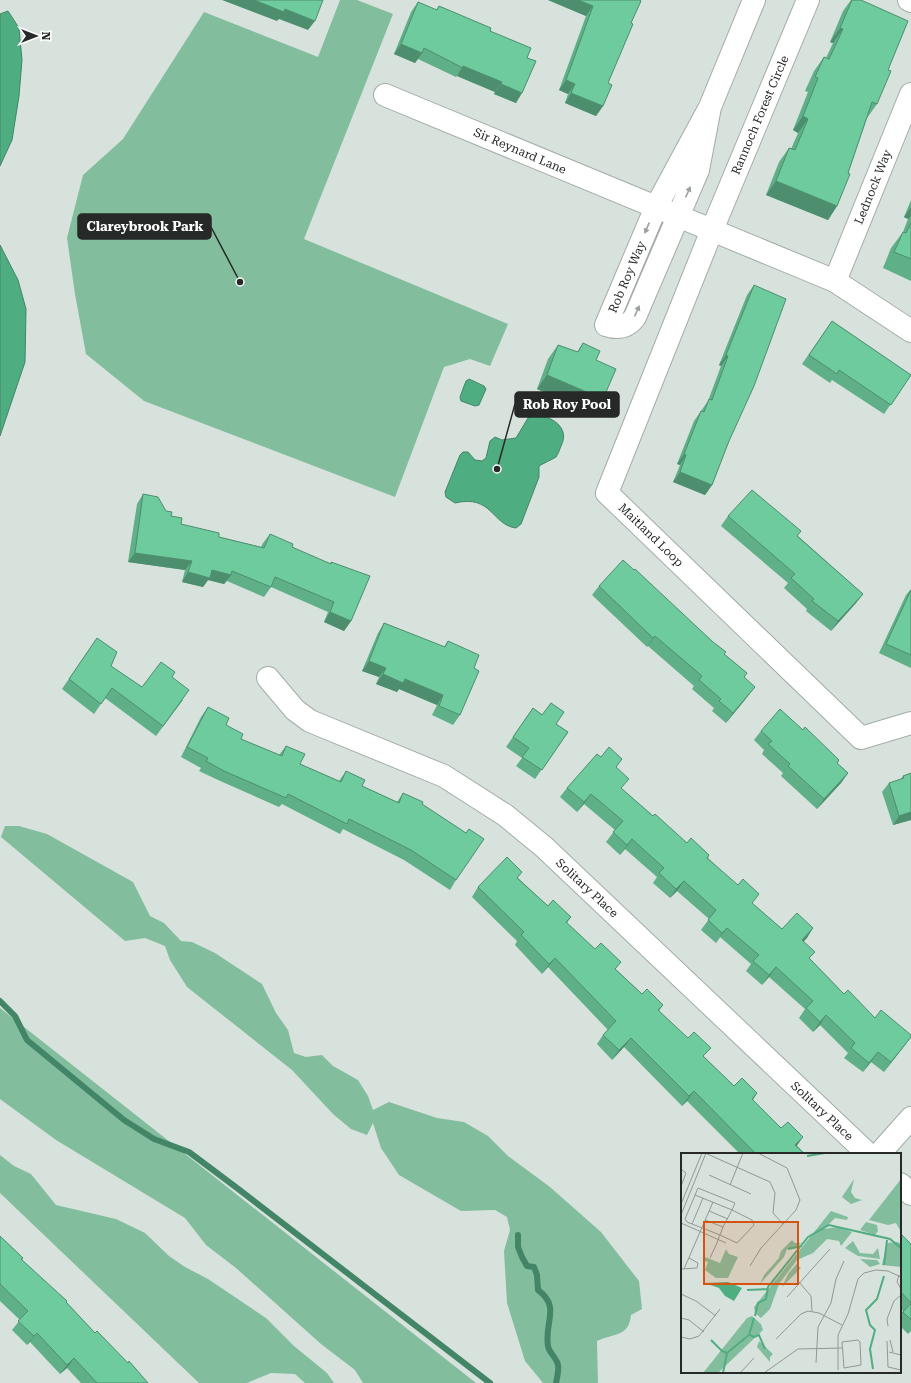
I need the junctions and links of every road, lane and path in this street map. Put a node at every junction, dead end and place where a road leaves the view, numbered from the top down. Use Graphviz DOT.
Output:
graph roads {
  1 [pos="754,0"];
  2 [pos="808,0"];
  3 [pos="911,94"];
  4 [pos="385,95"];
  5 [pos="710,107"];
  6 [pos="656,207"];
  7 [pos="678,216"];
  8 [pos="712,230"];
  9 [pos="835,281"];
  10 [pos="911,331"];
  11 [pos="268,678"];
  12 [pos="911,723"];
  13 [pos="911,1118"];
  14 [pos="867,1153"];
  15 [pos="880,1153"];
  16 [pos="901,1185"];
  17 [pos="911,1194"];
  1 -- 5 [label="street, Rob Roy Way"];
  2 -- 8 [label="street, Rannoch Forest Circle"];
  3 -- 9 [label="street, Lednock Way"];
  4 -- 6 [label="street, Sir Reynard Lane"];
  5 -- 6 [label="street, Rob Roy Way"];
  7 -- 5 [label="street, Rob Roy Way, one-way"];
  6 -- 7 [label="street"];
  6 -- 7 [label="street, Rob Roy Way, one-way"];
  7 -- 8 [label="street"];
  8 -- 9 [label="street"];
  8 -- 12 [label="street, Maitland Loop"];
  9 -- 10 [label="street"];
  11 -- 14 [label="street, Solitary Place"];
  13 -- 15 [label="street"];
  16 -- 17 [label="street"];
}
